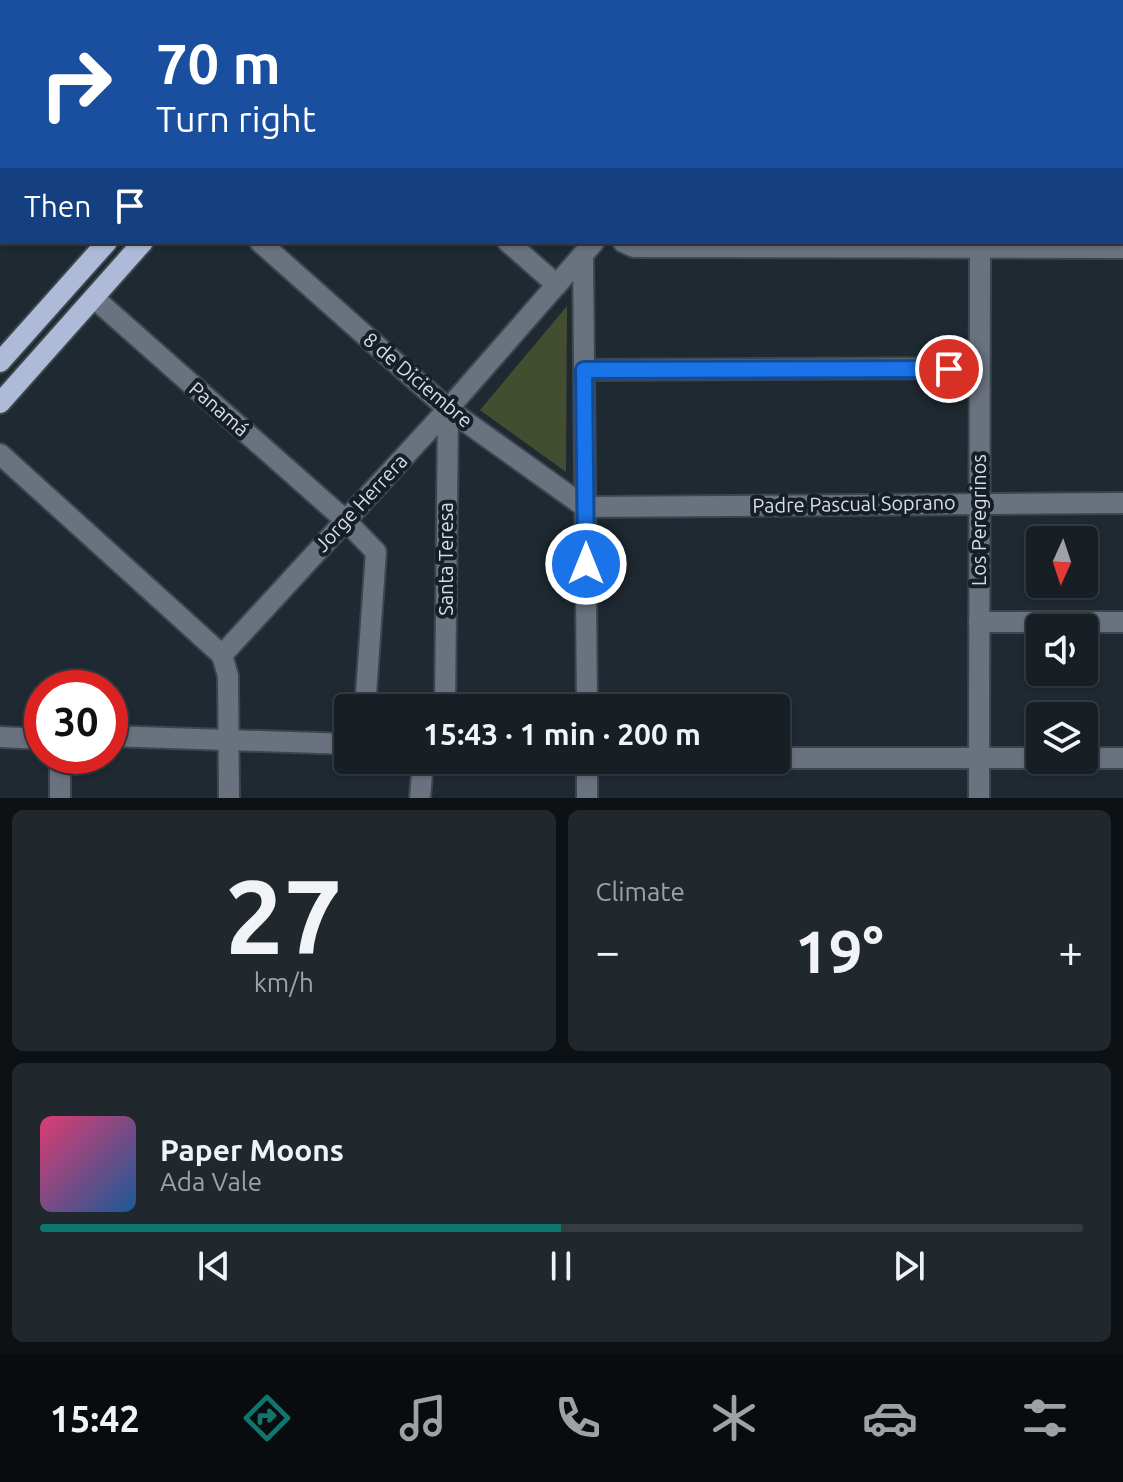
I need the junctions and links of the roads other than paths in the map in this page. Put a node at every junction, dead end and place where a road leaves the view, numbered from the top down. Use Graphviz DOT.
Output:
graph roads {
  1 [pos="105,244"];
  2 [pos="141,244"];
  3 [pos="262,244"];
  4 [pos="510,244"];
  5 [pos="627,244"];
  6 [pos="980,245"];
  7 [pos="588,248"];
  8 [pos="1123,248"];
  9 [pos="557,285"];
  10 [pos="94,298"];
  11 [pos="0,362"];
  12 [pos="979,368"];
  13 [pos="584,370"];
  14 [pos="0,403"];
  15 [pos="448,409"];
  16 [pos="0,454"];
  17 [pos="979,503"];
  18 [pos="1123,503"];
  19 [pos="585,507"];
  20 [pos="345,520"];
  21 [pos="979,622"];
  22 [pos="1123,622"];
  23 [pos="222,655"];
  24 [pos="366,694"];
  25 [pos="445,694"];
  26 [pos="587,694"];
  27 [pos="0,737"];
  28 [pos="128,737"];
  29 [pos="24,738"];
  30 [pos="229,741"];
  31 [pos="334,744"];
  32 [pos="790,758"];
  33 [pos="978,758"];
  34 [pos="1026,758"];
  35 [pos="1098,758"];
  36 [pos="1123,758"];
  37 [pos="60,774"];
  38 [pos="422,774"];
  39 [pos="587,774"];
  40 [pos="60,798"];
  41 [pos="229,798"];
  42 [pos="420,798"];
  43 [pos="587,798"];
  44 [pos="979,798"];
  1 -- 11 [label="main road"];
  2 -- 10 [label="main road"];
  3 -- 15 [label="street, 8 de Diciembre"];
  4 -- 9 [label="street"];
  5 -- 6 [label="street"];
  6 -- 8 [label="street"];
  6 -- 12 [label="street, Los Peregrinos"];
  7 -- 9 [label="street, Jorge Herrera"];
  7 -- 13 [label="street"];
  9 -- 15 [label="street, Jorge Herrera"];
  10 -- 14 [label="main road"];
  10 -- 20 [label="street, Panamá"];
  12 -- 13 [label="street"];
  12 -- 17 [label="street, Los Peregrinos"];
  13 -- 19 [label="street"];
  15 -- 19 [label="street, 8 de Diciembre"];
  15 -- 20 [label="street, Jorge Herrera"];
  15 -- 25 [label="street, Santa Teresa"];
  16 -- 23 [label="street"];
  17 -- 18 [label="street, Padre Pascual Soprano"];
  17 -- 19 [label="street, Padre Pascual Soprano"];
  17 -- 21 [label="street, Los Peregrinos"];
  19 -- 26 [label="street"];
  20 -- 23 [label="street, Jorge Herrera"];
  20 -- 24 [label="street, Panamá"];
  21 -- 22 [label="street"];
  21 -- 33 [label="street, Los Peregrinos"];
  23 -- 30 [label="street"];
  27 -- 29 [label="street"];
  28 -- 30 [label="street"];
  30 -- 31 [label="street"];
  30 -- 41 [label="street"];
  32 -- 33 [label="street"];
  33 -- 34 [label="street"];
  33 -- 44 [label="street, Los Peregrinos"];
  35 -- 36 [label="street"];
  37 -- 40 [label="street"];
  38 -- 42 [label="street"];
  39 -- 43 [label="street"];
}
